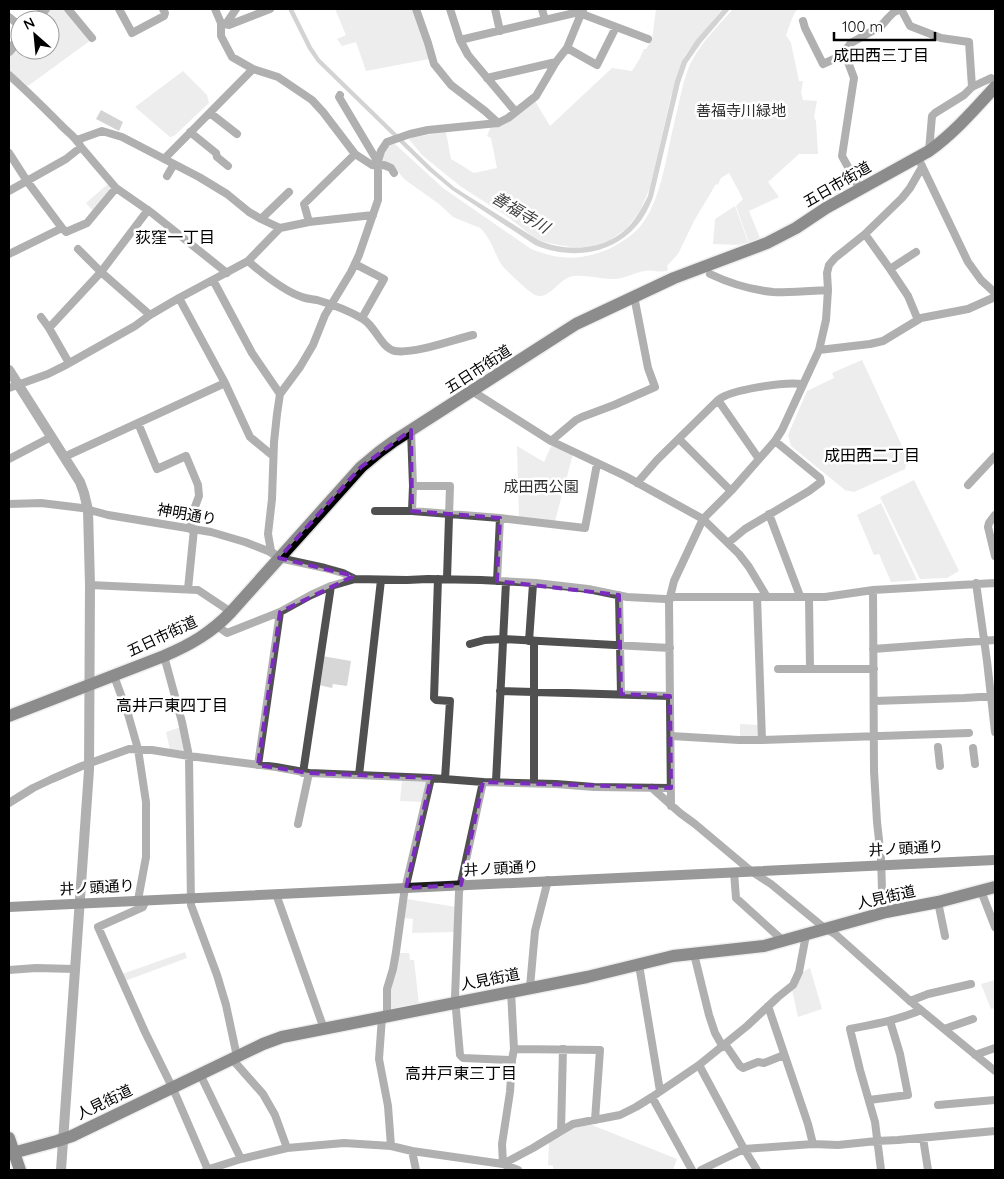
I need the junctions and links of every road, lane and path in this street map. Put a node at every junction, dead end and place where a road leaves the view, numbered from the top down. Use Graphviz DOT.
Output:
graph roads {
  1 [pos="68,9"];
  2 [pos="119,9"];
  3 [pos="163,9"];
  4 [pos="214,9"];
  5 [pos="236,9"];
  6 [pos="270,9"];
  7 [pos="416,9"];
  8 [pos="450,9"];
  9 [pos="495,9"];
  10 [pos="542,9"];
  11 [pos="901,9"];
  12 [pos="582,11"];
  13 [pos="545,20"];
  14 [pos="803,21"];
  15 [pos="224,25"];
  16 [pos="616,26"];
  17 [pos="500,31"];
  18 [pos="92,38"];
  19 [pos="648,39"];
  20 [pos="460,40"];
  21 [pos="567,48"];
  22 [pos="844,54"];
  23 [pos="556,62"];
  24 [pos="253,70"];
  25 [pos="9,75"];
  26 [pos="487,78"];
  27 [pos="995,82"];
  28 [pos="972,87"];
  29 [pos="995,87"];
  30 [pos="340,95"];
  31 [pos="516,111"];
  32 [pos="210,113"];
  33 [pos="498,123"];
  34 [pos="190,132"];
  35 [pos="236,134"];
  36 [pos="79,143"];
  37 [pos="929,151"];
  38 [pos="9,153"];
  39 [pos="355,154"];
  40 [pos="164,159"];
  41 [pos="920,162"];
  42 [pos="174,164"];
  43 [pos="379,164"];
  44 [pos="228,166"];
  45 [pos="394,173"];
  46 [pos="166,176"];
  47 [pos="27,181"];
  48 [pos="116,188"];
  49 [pos="860,189"];
  50 [pos="9,191"];
  51 [pos="289,192"];
  52 [pos="148,210"];
  53 [pos="373,215"];
  54 [pos="261,219"];
  55 [pos="309,222"];
  56 [pos="62,228"];
  57 [pos="280,228"];
  58 [pos="865,234"];
  59 [pos="78,249"];
  60 [pos="916,252"];
  61 [pos="9,254"];
  62 [pos="248,261"];
  63 [pos="354,264"];
  64 [pos="890,269"];
  65 [pos="101,272"];
  66 [pos="227,273"];
  67 [pos="710,274"];
  68 [pos="213,280"];
  69 [pos="828,290"];
  70 [pos="995,293"];
  71 [pos="634,296"];
  72 [pos="995,297"];
  73 [pos="178,298"];
  74 [pos="331,304"];
  75 [pos="150,315"];
  76 [pos="40,317"];
  77 [pos="362,318"];
  78 [pos="918,320"];
  79 [pos="49,328"];
  80 [pos="473,335"];
  81 [pos="819,350"];
  82 [pos="69,363"];
  83 [pos="9,370"];
  84 [pos="225,383"];
  85 [pos="802,384"];
  86 [pos="13,386"];
  87 [pos="472,391"];
  88 [pos="280,394"];
  89 [pos="718,400"];
  90 [pos="138,423"];
  91 [pos="411,430"];
  92 [pos="51,437"];
  93 [pos="679,439"];
  94 [pos="551,441"];
  95 [pos="775,442"];
  96 [pos="64,456"];
  97 [pos="273,456"];
  98 [pos="995,456"];
  99 [pos="9,459"];
  100 [pos="759,459"];
  101 [pos="597,464"];
  102 [pos="637,483"];
  103 [pos="968,485"];
  104 [pos="413,486"];
  105 [pos="731,491"];
  106 [pos="9,504"];
  107 [pos="88,510"];
  108 [pos="412,511"];
  109 [pos="375,512"];
  110 [pos="448,514"];
  111 [pos="769,514"];
  112 [pos="995,515"];
  113 [pos="500,518"];
  114 [pos="703,519"];
  115 [pos="192,529"];
  116 [pos="728,543"];
  117 [pos="995,556"];
  118 [pos="279,558"];
  119 [pos="355,579"];
  120 [pos="438,579"];
  121 [pos="447,579"];
  122 [pos="381,580"];
  123 [pos="502,581"];
  124 [pos="995,582"];
  125 [pos="976,583"];
  126 [pos="533,584"];
  127 [pos="90,585"];
  128 [pos="330,586"];
  129 [pos="188,589"];
  130 [pos="873,590"];
  131 [pos="619,595"];
  132 [pos="800,596"];
  133 [pos="757,597"];
  134 [pos="767,597"];
  135 [pos="809,597"];
  136 [pos="669,598"];
  137 [pos="231,612"];
  138 [pos="280,612"];
  139 [pos="217,626"];
  140 [pos="503,639"];
  141 [pos="995,640"];
  142 [pos="531,641"];
  143 [pos="985,641"];
  144 [pos="470,644"];
  145 [pos="619,645"];
  146 [pos="670,648"];
  147 [pos="873,649"];
  148 [pos="164,656"];
  149 [pos="778,668"];
  150 [pos="810,668"];
  151 [pos="874,669"];
  152 [pos="114,676"];
  153 [pos="89,686"];
  154 [pos="500,691"];
  155 [pos="533,692"];
  156 [pos="621,694"];
  157 [pos="670,696"];
  158 [pos="993,696"];
  159 [pos="874,701"];
  160 [pos="9,716"];
  161 [pos="995,732"];
  162 [pos="969,733"];
  163 [pos="671,736"];
  164 [pos="874,737"];
  165 [pos="762,740"];
  166 [pos="938,746"];
  167 [pos="973,748"];
  168 [pos="138,749"];
  169 [pos="189,756"];
  170 [pos="89,763"];
  171 [pos="975,764"];
  172 [pos="258,765"];
  173 [pos="940,766"];
  174 [pos="306,773"];
  175 [pos="359,775"];
  176 [pos="431,778"];
  177 [pos="446,779"];
  178 [pos="482,782"];
  179 [pos="496,782"];
  180 [pos="534,783"];
  181 [pos="652,788"];
  182 [pos="671,788"];
  183 [pos="9,803"];
  184 [pos="672,806"];
  185 [pos="298,824"];
  186 [pos="995,860"];
  187 [pos="881,864"];
  188 [pos="751,871"];
  189 [pos="734,872"];
  190 [pos="548,880"];
  191 [pos="461,885"];
  192 [pos="995,887"];
  193 [pos="406,888"];
  194 [pos="981,891"];
  195 [pos="276,894"];
  196 [pos="190,898"];
  197 [pos="142,900"];
  198 [pos="938,902"];
  199 [pos="80,903"];
  200 [pos="9,906"];
  201 [pos="886,912"];
  202 [pos="995,927"];
  203 [pos="827,929"];
  204 [pos="806,935"];
  205 [pos="945,936"];
  206 [pos="779,937"];
  207 [pos="694,954"];
  208 [pos="639,964"];
  209 [pos="75,969"];
  210 [pos="9,970"];
  211 [pos="971,984"];
  212 [pos="530,987"];
  213 [pos="511,991"];
  214 [pos="910,1001"];
  215 [pos="455,1002"];
  216 [pos="768,1006"];
  217 [pos="921,1010"];
  218 [pos="384,1017"];
  219 [pos="972,1019"];
  220 [pos="890,1021"];
  221 [pos="324,1029"];
  222 [pos="944,1029"];
  223 [pos="724,1045"];
  224 [pos="995,1048"];
  225 [pos="514,1049"];
  226 [pos="563,1049"];
  227 [pos="784,1055"];
  228 [pos="975,1055"];
  229 [pos="235,1057"];
  230 [pos="512,1060"];
  231 [pos="699,1065"];
  232 [pos="995,1071"];
  233 [pos="200,1074"];
  234 [pos="172,1087"];
  235 [pos="660,1092"];
  236 [pos="652,1097"];
  237 [pos="869,1100"];
  238 [pos="995,1100"];
  239 [pos="938,1105"];
  240 [pos="596,1120"];
  241 [pos="561,1131"];
  242 [pos="995,1132"];
  243 [pos="9,1138"];
  244 [pos="923,1138"];
  245 [pos="63,1139"];
  246 [pos="877,1141"];
  247 [pos="814,1144"];
  248 [pos="391,1146"];
  249 [pos="287,1148"];
  250 [pos="744,1148"];
  251 [pos="412,1151"];
  252 [pos="11,1153"];
  253 [pos="241,1159"];
  254 [pos="503,1164"];
  255 [pos="20,1170"];
  256 [pos="61,1170"];
  257 [pos="207,1170"];
  258 [pos="416,1170"];
  259 [pos="518,1170"];
  260 [pos="692,1170"];
  261 [pos="702,1170"];
  262 [pos="757,1170"];
  263 [pos="880,1170"];
  264 [pos="928,1170"];
  1 -- 18 [label="street"];
  2 -- 3 [label="street"];
  4 -- 15 [label="street"];
  5 -- 15 [label="street"];
  6 -- 15 [label="street"];
  7 -- 33 [label="street"];
  8 -- 20 [label="street"];
  9 -- 17 [label="street"];
  10 -- 13 [label="street"];
  11 -- 22 [label="street"];
  11 -- 28 [label="street"];
  12 -- 13 [label="street"];
  12 -- 16 [label="street"];
  12 -- 21 [label="street"];
  13 -- 17 [label="street"];
  14 -- 22 [label="street"];
  15 -- 24 [label="street"];
  16 -- 19 [label="street"];
  16 -- 21 [label="street"];
  17 -- 20 [label="street"];
  20 -- 26 [label="street"];
  21 -- 23 [label="street"];
  22 -- 49 [label="street"];
  23 -- 26 [label="street"];
  23 -- 31 [label="street"];
  24 -- 32 [label="street"];
  24 -- 39 [label="street"];
  25 -- 36 [label="street"];
  26 -- 31 [label="street"];
  27 -- 28 [label="street"];
  28 -- 37 [label="street"];
  29 -- 37 [label="main road, 五日市街道"];
  30 -- 43 [label="street"];
  31 -- 33 [label="street"];
  32 -- 34 [label="street"];
  32 -- 35 [label="street"];
  33 -- 43 [label="street"];
  34 -- 40 [label="street"];
  34 -- 44 [label="street"];
  36 -- 40 [label="street"];
  36 -- 47 [label="street"];
  36 -- 48 [label="street"];
  37 -- 41 [label="main road, 五日市街道"];
  38 -- 47 [label="street"];
  39 -- 43 [label="street"];
  39 -- 55 [label="street"];
  40 -- 42 [label="street"];
  41 -- 49 [label="main road, 五日市街道"];
  41 -- 58 [label="street"];
  41 -- 70 [label="street"];
  42 -- 46 [label="street"];
  42 -- 54 [label="street"];
  43 -- 45 [label="street"];
  43 -- 53 [label="street"];
  47 -- 50 [label="street"];
  47 -- 56 [label="street"];
  48 -- 52 [label="street"];
  48 -- 56 [label="street"];
  49 -- 71 [label="main road, 五日市街道"];
  51 -- 54 [label="street"];
  52 -- 65 [label="street"];
  52 -- 66 [label="street"];
  53 -- 55 [label="street"];
  53 -- 63 [label="street"];
  54 -- 57 [label="street"];
  55 -- 57 [label="street"];
  56 -- 61 [label="street"];
  57 -- 62 [label="street"];
  58 -- 64 [label="street"];
  58 -- 69 [label="street"];
  59 -- 65 [label="street"];
  60 -- 64 [label="street"];
  62 -- 66 [label="street"];
  62 -- 74 [label="street"];
  63 -- 74 [label="street"];
  63 -- 77 [label="street"];
  64 -- 78 [label="street"];
  65 -- 75 [label="street"];
  65 -- 79 [label="street"];
  66 -- 68 [label="street"];
  67 -- 69 [label="street"];
  68 -- 73 [label="street"];
  68 -- 88 [label="street"];
  69 -- 81 [label="street"];
  71 -- 87 [label="main road, 五日市街道"];
  71 -- 94 [label="street"];
  72 -- 78 [label="street"];
  73 -- 75 [label="street"];
  73 -- 84 [label="street"];
  74 -- 77 [label="street"];
  74 -- 88 [label="street"];
  75 -- 82 [label="street"];
  76 -- 79 [label="street"];
  77 -- 80 [label="street"];
  78 -- 81 [label="street"];
  79 -- 82 [label="street"];
  81 -- 85 [label="street"];
  82 -- 86 [label="street"];
  83 -- 86 [label="street"];
  84 -- 90 [label="street"];
  84 -- 97 [label="street"];
  85 -- 89 [label="street"];
  85 -- 95 [label="street"];
  86 -- 92 [label="street"];
  87 -- 91 [label="main road, 五日市街道"];
  87 -- 94 [label="street"];
  88 -- 97 [label="street"];
  89 -- 93 [label="street"];
  89 -- 100 [label="street"];
  90 -- 96 [label="street"];
  90 -- 115 [label="street"];
  91 -- 104 [label="street"];
  91 -- 118 [label="main road, 五日市街道"];
  92 -- 96 [label="street"];
  92 -- 99 [label="street"];
  93 -- 102 [label="street"];
  93 -- 105 [label="street"];
  94 -- 101 [label="street"];
  95 -- 100 [label="street"];
  95 -- 111 [label="street"];
  96 -- 107 [label="street"];
  97 -- 118 [label="street"];
  98 -- 103 [label="street"];
  100 -- 105 [label="street"];
  101 -- 102 [label="street"];
  101 -- 113 [label="street"];
  102 -- 114 [label="street"];
  104 -- 108 [label="street"];
  104 -- 110 [label="street"];
  105 -- 114 [label="street"];
  106 -- 107 [label="street, 神明通り"];
  107 -- 115 [label="street, 神明通り"];
  107 -- 127 [label="street"];
  108 -- 109 [label="street"];
  108 -- 110 [label="street"];
  110 -- 113 [label="street"];
  110 -- 121 [label="street"];
  111 -- 116 [label="street"];
  111 -- 132 [label="street"];
  112 -- 117 [label="street"];
  113 -- 123 [label="street"];
  114 -- 116 [label="street"];
  114 -- 136 [label="street"];
  115 -- 118 [label="street, 神明通り"];
  115 -- 129 [label="street"];
  116 -- 134 [label="street"];
  118 -- 119 [label="street, 神明通り"];
  118 -- 137 [label="main road, 五日市街道"];
  119 -- 122 [label="street"];
  119 -- 128 [label="street"];
  120 -- 121 [label="street"];
  120 -- 122 [label="street"];
  120 -- 177 [label="street"];
  121 -- 123 [label="street"];
  122 -- 175 [label="street"];
  123 -- 126 [label="street"];
  123 -- 140 [label="street"];
  124 -- 125 [label="street"];
  125 -- 130 [label="street"];
  125 -- 143 [label="street"];
  126 -- 131 [label="street"];
  126 -- 142 [label="street"];
  127 -- 129 [label="street"];
  127 -- 153 [label="street"];
  128 -- 138 [label="street"];
  128 -- 174 [label="street"];
  129 -- 137 [label="street"];
  130 -- 135 [label="street"];
  130 -- 147 [label="street"];
  131 -- 136 [label="street"];
  131 -- 145 [label="street"];
  132 -- 134 [label="street"];
  132 -- 135 [label="street"];
  133 -- 134 [label="street"];
  133 -- 136 [label="street"];
  133 -- 165 [label="street"];
  135 -- 150 [label="street"];
  136 -- 146 [label="street"];
  137 -- 139 [label="main road, 五日市街道"];
  138 -- 139 [label="street"];
  138 -- 172 [label="street"];
  139 -- 148 [label="main road, 五日市街道"];
  140 -- 142 [label="street"];
  140 -- 144 [label="street"];
  140 -- 154 [label="street"];
  141 -- 143 [label="street"];
  142 -- 145 [label="street"];
  142 -- 155 [label="street"];
  143 -- 147 [label="street"];
  143 -- 158 [label="street"];
  145 -- 146 [label="street"];
  145 -- 156 [label="street"];
  146 -- 157 [label="street"];
  147 -- 151 [label="street"];
  148 -- 152 [label="main road, 五日市街道"];
  148 -- 169 [label="street"];
  149 -- 150 [label="street"];
  150 -- 151 [label="street"];
  151 -- 159 [label="street"];
  152 -- 153 [label="main road, 五日市街道"];
  152 -- 168 [label="street"];
  153 -- 160 [label="main road, 五日市街道"];
  153 -- 170 [label="street"];
  154 -- 155 [label="street"];
  154 -- 179 [label="street"];
  155 -- 156 [label="street"];
  155 -- 180 [label="street"];
  156 -- 157 [label="street"];
  157 -- 163 [label="street"];
  158 -- 159 [label="street"];
  158 -- 161 [label="street"];
  159 -- 164 [label="street"];
  162 -- 164 [label="street"];
  163 -- 165 [label="street"];
  163 -- 182 [label="street"];
  164 -- 165 [label="street"];
  164 -- 187 [label="street"];
  166 -- 173 [label="street"];
  167 -- 171 [label="street"];
  168 -- 169 [label="street"];
  168 -- 170 [label="street"];
  168 -- 197 [label="street"];
  169 -- 172 [label="street"];
  169 -- 196 [label="street"];
  170 -- 183 [label="street"];
  170 -- 199 [label="street"];
  172 -- 174 [label="street"];
  174 -- 175 [label="street"];
  174 -- 185 [label="street"];
  175 -- 176 [label="street"];
  176 -- 177 [label="street"];
  176 -- 193 [label="street"];
  177 -- 178 [label="street"];
  178 -- 179 [label="street"];
  178 -- 191 [label="street"];
  179 -- 180 [label="street"];
  180 -- 181 [label="street"];
  181 -- 182 [label="street"];
  181 -- 184 [label="street"];
  182 -- 184 [label="street"];
  184 -- 188 [label="street"];
  186 -- 187 [label="main road, 井ノ頭通り"];
  187 -- 188 [label="main road, 井ノ頭通り"];
  187 -- 201 [label="street"];
  188 -- 189 [label="main road, 井ノ頭通り"];
  188 -- 203 [label="street"];
  189 -- 190 [label="main road, 井ノ頭通り"];
  189 -- 206 [label="street"];
  190 -- 191 [label="main road, 井ノ頭通り"];
  190 -- 212 [label="street"];
  191 -- 193 [label="main road, 井ノ頭通り"];
  191 -- 215 [label="street"];
  192 -- 194 [label="main road, 人見街道"];
  193 -- 195 [label="main road, 井ノ頭通り"];
  193 -- 218 [label="street"];
  194 -- 198 [label="main road, 人見街道"];
  194 -- 202 [label="street"];
  195 -- 196 [label="main road, 井ノ頭通り"];
  195 -- 221 [label="street"];
  196 -- 197 [label="main road, 井ノ頭通り"];
  196 -- 229 [label="street"];
  197 -- 199 [label="main road, 井ノ頭通り"];
  197 -- 234 [label="street"];
  198 -- 201 [label="main road, 人見街道"];
  198 -- 205 [label="street"];
  199 -- 200 [label="main road, 井ノ頭通り"];
  199 -- 209 [label="street"];
  201 -- 203 [label="main road, 人見街道"];
  203 -- 204 [label="main road, 人見街道"];
  203 -- 214 [label="street"];
  204 -- 207 [label="main road, 人見街道"];
  204 -- 216 [label="street"];
  207 -- 208 [label="main road, 人見街道"];
  207 -- 223 [label="street"];
  208 -- 212 [label="main road, 人見街道"];
  208 -- 235 [label="street"];
  209 -- 210 [label="street"];
  209 -- 245 [label="street"];
  211 -- 214 [label="street"];
  212 -- 213 [label="main road, 人見街道"];
  213 -- 215 [label="main road, 人見街道"];
  213 -- 225 [label="street"];
  214 -- 217 [label="street"];
  215 -- 218 [label="main road, 人見街道"];
  215 -- 230 [label="street"];
  216 -- 223 [label="street"];
  216 -- 227 [label="street"];
  217 -- 220 [label="street"];
  217 -- 222 [label="street"];
  218 -- 221 [label="main road, 人見街道"];
  218 -- 248 [label="street"];
  219 -- 222 [label="street"];
  220 -- 237 [label="street"];
  220 -- 237 [label="street"];
  221 -- 229 [label="main road, 人見街道"];
  222 -- 228 [label="street"];
  223 -- 227 [label="street"];
  223 -- 231 [label="street"];
  224 -- 228 [label="street"];
  225 -- 226 [label="street"];
  225 -- 230 [label="street"];
  226 -- 240 [label="street"];
  226 -- 241 [label="street"];
  227 -- 247 [label="street"];
  228 -- 232 [label="street"];
  229 -- 233 [label="main road, 人見街道"];
  229 -- 249 [label="street"];
  230 -- 254 [label="street"];
  231 -- 235 [label="street"];
  231 -- 250 [label="street"];
  233 -- 234 [label="main road, 人見街道"];
  233 -- 253 [label="street"];
  234 -- 245 [label="main road, 人見街道"];
  234 -- 257 [label="street"];
  235 -- 236 [label="street"];
  236 -- 240 [label="street"];
  236 -- 260 [label="street"];
  237 -- 246 [label="street"];
  238 -- 239 [label="street"];
  240 -- 241 [label="street"];
  241 -- 254 [label="street"];
  242 -- 244 [label="street"];
  243 -- 252 [label="main road"];
  244 -- 246 [label="street"];
  244 -- 264 [label="street"];
  245 -- 252 [label="main road, 人見街道"];
  245 -- 256 [label="street"];
  246 -- 247 [label="street"];
  246 -- 263 [label="street"];
  247 -- 250 [label="street"];
  248 -- 249 [label="street"];
  248 -- 251 [label="street"];
  249 -- 253 [label="street"];
  250 -- 261 [label="street"];
  250 -- 262 [label="street"];
  251 -- 254 [label="street"];
  251 -- 258 [label="street"];
  252 -- 255 [label="main road"];
  253 -- 257 [label="street"];
  254 -- 259 [label="street"];
}
